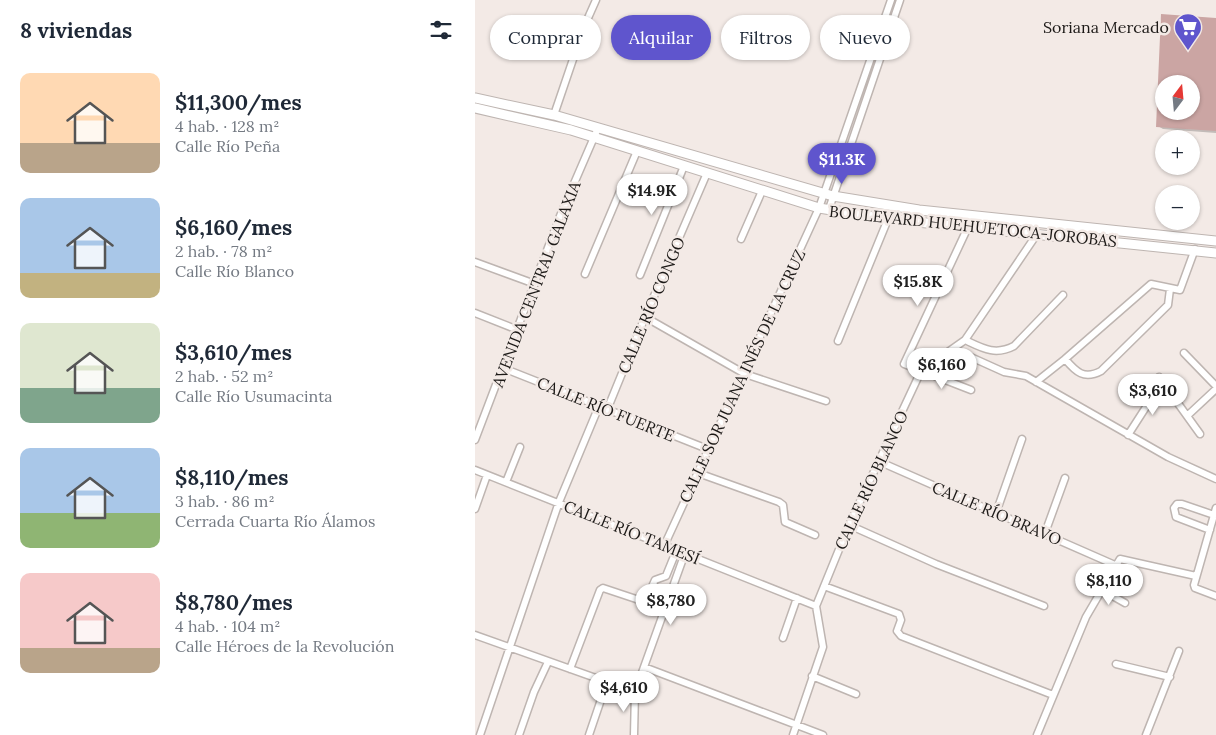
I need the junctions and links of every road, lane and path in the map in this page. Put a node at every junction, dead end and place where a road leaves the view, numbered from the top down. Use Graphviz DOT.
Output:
graph roads {
  1 [pos="596,0"];
  2 [pos="891,0"];
  3 [pos="900,0"];
  4 [pos="475,98"];
  5 [pos="475,108"];
  6 [pos="554,115"];
  7 [pos="598,128"];
  8 [pos="594,138"];
  9 [pos="637,151"];
  10 [pos="684,166"];
  11 [pos="707,173"];
  12 [pos="762,191"];
  13 [pos="829,195"];
  14 [pos="819,208"];
  15 [pos="829,209"];
  16 [pos="888,219"];
  17 [pos="968,227"];
  18 [pos="1037,234"];
  19 [pos="741,239"];
  20 [pos="1216,241"];
  21 [pos="1195,249"];
  22 [pos="1216,252"];
  23 [pos="475,262"];
  24 [pos="585,274"];
  25 [pos="640,275"];
  26 [pos="535,284"];
  27 [pos="1170,288"];
  28 [pos="1063,294"];
  29 [pos="475,313"];
  30 [pos="645,317"];
  31 [pos="518,330"];
  32 [pos="965,340"];
  33 [pos="838,341"];
  34 [pos="953,349"];
  35 [pos="1184,353"];
  36 [pos="1065,359"];
  37 [pos="503,368"];
  38 [pos="921,371"];
  39 [pos="745,374"];
  40 [pos="1159,378"];
  41 [pos="1036,382"];
  42 [pos="1216,387"];
  43 [pos="1167,388"];
  44 [pos="971,390"];
  45 [pos="826,401"];
  46 [pos="599,406"];
  47 [pos="607,410"];
  48 [pos="1187,416"];
  49 [pos="1200,434"];
  50 [pos="1128,435"];
  51 [pos="1022,439"];
  52 [pos="475,440"];
  53 [pos="521,447"];
  54 [pos="710,450"];
  55 [pos="878,461"];
  56 [pos="475,470"];
  57 [pos="698,473"];
  58 [pos="487,475"];
  59 [pos="1065,478"];
  60 [pos="1216,479"];
  61 [pos="506,482"];
  62 [pos="559,502"];
  63 [pos="1216,508"];
  64 [pos="475,509"];
  65 [pos="996,513"];
  66 [pos="1214,515"];
  67 [pos="849,525"];
  68 [pos="1213,527"];
  69 [pos="1045,533"];
  70 [pos="815,535"];
  71 [pos="665,544"];
  72 [pos="677,549"];
  73 [pos="685,553"];
  74 [pos="1115,565"];
  75 [pos="1196,576"];
  76 [pos="824,586"];
  77 [pos="1102,590"];
  78 [pos="1216,596"];
  79 [pos="797,598"];
  80 [pos="645,602"];
  81 [pos="1125,603"];
  82 [pos="816,606"];
  83 [pos="1044,606"];
  84 [pos="666,609"];
  85 [pos="475,635"];
  86 [pos="783,638"];
  87 [pos="508,648"];
  88 [pos="1179,651"];
  89 [pos="548,662"];
  90 [pos="1116,664"];
  91 [pos="644,667"];
  92 [pos="570,669"];
  93 [pos="812,676"];
  94 [pos="1170,677"];
  95 [pos="607,682"];
  96 [pos="635,692"];
  97 [pos="857,694"];
  98 [pos="1053,695"];
  99 [pos="796,725"];
  100 [pos="480,735"];
  101 [pos="519,735"];
  102 [pos="589,735"];
  103 [pos="634,735"];
  104 [pos="793,735"];
  105 [pos="823,735"];
  106 [pos="1037,735"];
  107 [pos="1146,735"];
  1 -- 6 [label="street"];
  2 -- 13 [label="street"];
  3 -- 13 [label="street"];
  4 -- 6 [label="main road, BOULEVARD HUEHUETOCA-JOROBAS"];
  5 -- 8 [label="main road, BOULEVARD HUEHUETOCA-JOROBAS"];
  6 -- 7 [label="main road, BOULEVARD HUEHUETOCA-JOROBAS"];
  7 -- 8 [label="street, AVENIDA CENTRAL GALAXIA"];
  7 -- 13 [label="main road, BOULEVARD HUEHUETOCA-JOROBAS"];
  8 -- 9 [label="main road, BOULEVARD HUEHUETOCA-JOROBAS"];
  8 -- 26 [label="street, AVENIDA CENTRAL GALAXIA"];
  9 -- 10 [label="main road, BOULEVARD HUEHUETOCA-JOROBAS"];
  9 -- 24 [label="street"];
  10 -- 11 [label="main road, BOULEVARD HUEHUETOCA-JOROBAS"];
  10 -- 25 [label="street"];
  11 -- 12 [label="main road, BOULEVARD HUEHUETOCA-JOROBAS"];
  11 -- 30 [label="street, CALLE RÍO CONGO"];
  12 -- 14 [label="main road, BOULEVARD HUEHUETOCA-JOROBAS"];
  12 -- 19 [label="street"];
  13 -- 14 [label="street, CALLE SOR JUANA INÉS DE LA CRUZ"];
  13 -- 15 [label="street"];
  13 -- 20 [label="main road, BOULEVARD HUEHUETOCA-JOROBAS"];
  14 -- 15 [label="main road, BOULEVARD HUEHUETOCA-JOROBAS"];
  14 -- 39 [label="street, CALLE SOR JUANA INÉS DE LA CRUZ"];
  15 -- 16 [label="main road, BOULEVARD HUEHUETOCA-JOROBAS"];
  16 -- 17 [label="main road, BOULEVARD HUEHUETOCA-JOROBAS"];
  16 -- 33 [label="street"];
  17 -- 18 [label="main road, BOULEVARD HUEHUETOCA-JOROBAS"];
  17 -- 38 [label="street"];
  18 -- 21 [label="main road, BOULEVARD HUEHUETOCA-JOROBAS"];
  18 -- 32 [label="street, CALLE RÍO BLANCO"];
  21 -- 22 [label="main road, BOULEVARD HUEHUETOCA-JOROBAS"];
  21 -- 27 [label="street"];
  23 -- 26 [label="street"];
  26 -- 31 [label="street, AVENIDA CENTRAL GALAXIA"];
  27 -- 36 [label="street"];
  27 -- 36 [label="street"];
  28 -- 32 [label="street"];
  29 -- 31 [label="street"];
  30 -- 39 [label="street"];
  30 -- 47 [label="street, CALLE RÍO CONGO"];
  31 -- 37 [label="street, AVENIDA CENTRAL GALAXIA"];
  32 -- 34 [label="street, CALLE RÍO BLANCO"];
  34 -- 38 [label="street, CALLE RÍO BLANCO"];
  34 -- 41 [label="street"];
  35 -- 42 [label="street"];
  36 -- 41 [label="street"];
  37 -- 46 [label="street, CALLE RÍO FUERTE"];
  37 -- 52 [label="street, AVENIDA CENTRAL GALAXIA"];
  38 -- 44 [label="street"];
  38 -- 55 [label="street, CALLE RÍO BLANCO"];
  39 -- 45 [label="street"];
  39 -- 54 [label="street, CALLE SOR JUANA INÉS DE LA CRUZ"];
  40 -- 43 [label="street"];
  41 -- 50 [label="street"];
  42 -- 48 [label="street"];
  43 -- 48 [label="street"];
  43 -- 50 [label="street"];
  46 -- 47 [label="street, CALLE RÍO FUERTE"];
  46 -- 62 [label="street"];
  47 -- 54 [label="street, CALLE RÍO FUERTE"];
  48 -- 49 [label="street"];
  50 -- 60 [label="street"];
  51 -- 65 [label="street"];
  53 -- 61 [label="street"];
  54 -- 57 [label="street, CALLE SOR JUANA INÉS DE LA CRUZ"];
  55 -- 65 [label="street, CALLE RÍO BRAVO"];
  55 -- 67 [label="street, CALLE RÍO BLANCO"];
  56 -- 58 [label="street, CALLE RÍO TAMESÍ"];
  57 -- 70 [label="street"];
  57 -- 71 [label="street, CALLE SOR JUANA INÉS DE LA CRUZ"];
  58 -- 61 [label="street, CALLE RÍO TAMESÍ"];
  58 -- 64 [label="street"];
  59 -- 69 [label="street"];
  61 -- 62 [label="street, CALLE RÍO TAMESÍ"];
  62 -- 71 [label="street, CALLE RÍO TAMESÍ"];
  62 -- 87 [label="street"];
  63 -- 66 [label="street"];
  65 -- 69 [label="street, CALLE RÍO BRAVO"];
  66 -- 68 [label="street"];
  66 -- 68 [label="street"];
  67 -- 76 [label="street, CALLE RÍO BLANCO"];
  67 -- 83 [label="street"];
  68 -- 75 [label="street"];
  69 -- 74 [label="street, CALLE RÍO BRAVO"];
  71 -- 72 [label="street, CALLE RÍO TAMESÍ"];
  72 -- 73 [label="street, CALLE RÍO TAMESÍ"];
  72 -- 80 [label="street"];
  73 -- 79 [label="street, CALLE RÍO TAMESÍ"];
  73 -- 84 [label="street"];
  74 -- 75 [label="street"];
  74 -- 77 [label="street"];
  75 -- 78 [label="street"];
  76 -- 82 [label="street, CALLE RÍO BLANCO"];
  76 -- 98 [label="street"];
  77 -- 81 [label="street"];
  77 -- 98 [label="street"];
  79 -- 82 [label="street, CALLE RÍO TAMESÍ"];
  79 -- 86 [label="street"];
  80 -- 84 [label="street"];
  80 -- 92 [label="street"];
  82 -- 93 [label="street"];
  84 -- 91 [label="street"];
  85 -- 87 [label="street"];
  87 -- 89 [label="street"];
  87 -- 100 [label="street"];
  88 -- 94 [label="street"];
  89 -- 92 [label="street"];
  89 -- 101 [label="street"];
  90 -- 94 [label="street"];
  91 -- 96 [label="street"];
  91 -- 99 [label="street"];
  92 -- 95 [label="street"];
  93 -- 97 [label="street"];
  93 -- 99 [label="street"];
  94 -- 107 [label="street"];
  95 -- 96 [label="street"];
  95 -- 102 [label="street"];
  96 -- 103 [label="street"];
  98 -- 106 [label="street"];
  99 -- 104 [label="street"];
  99 -- 105 [label="street"];
}
